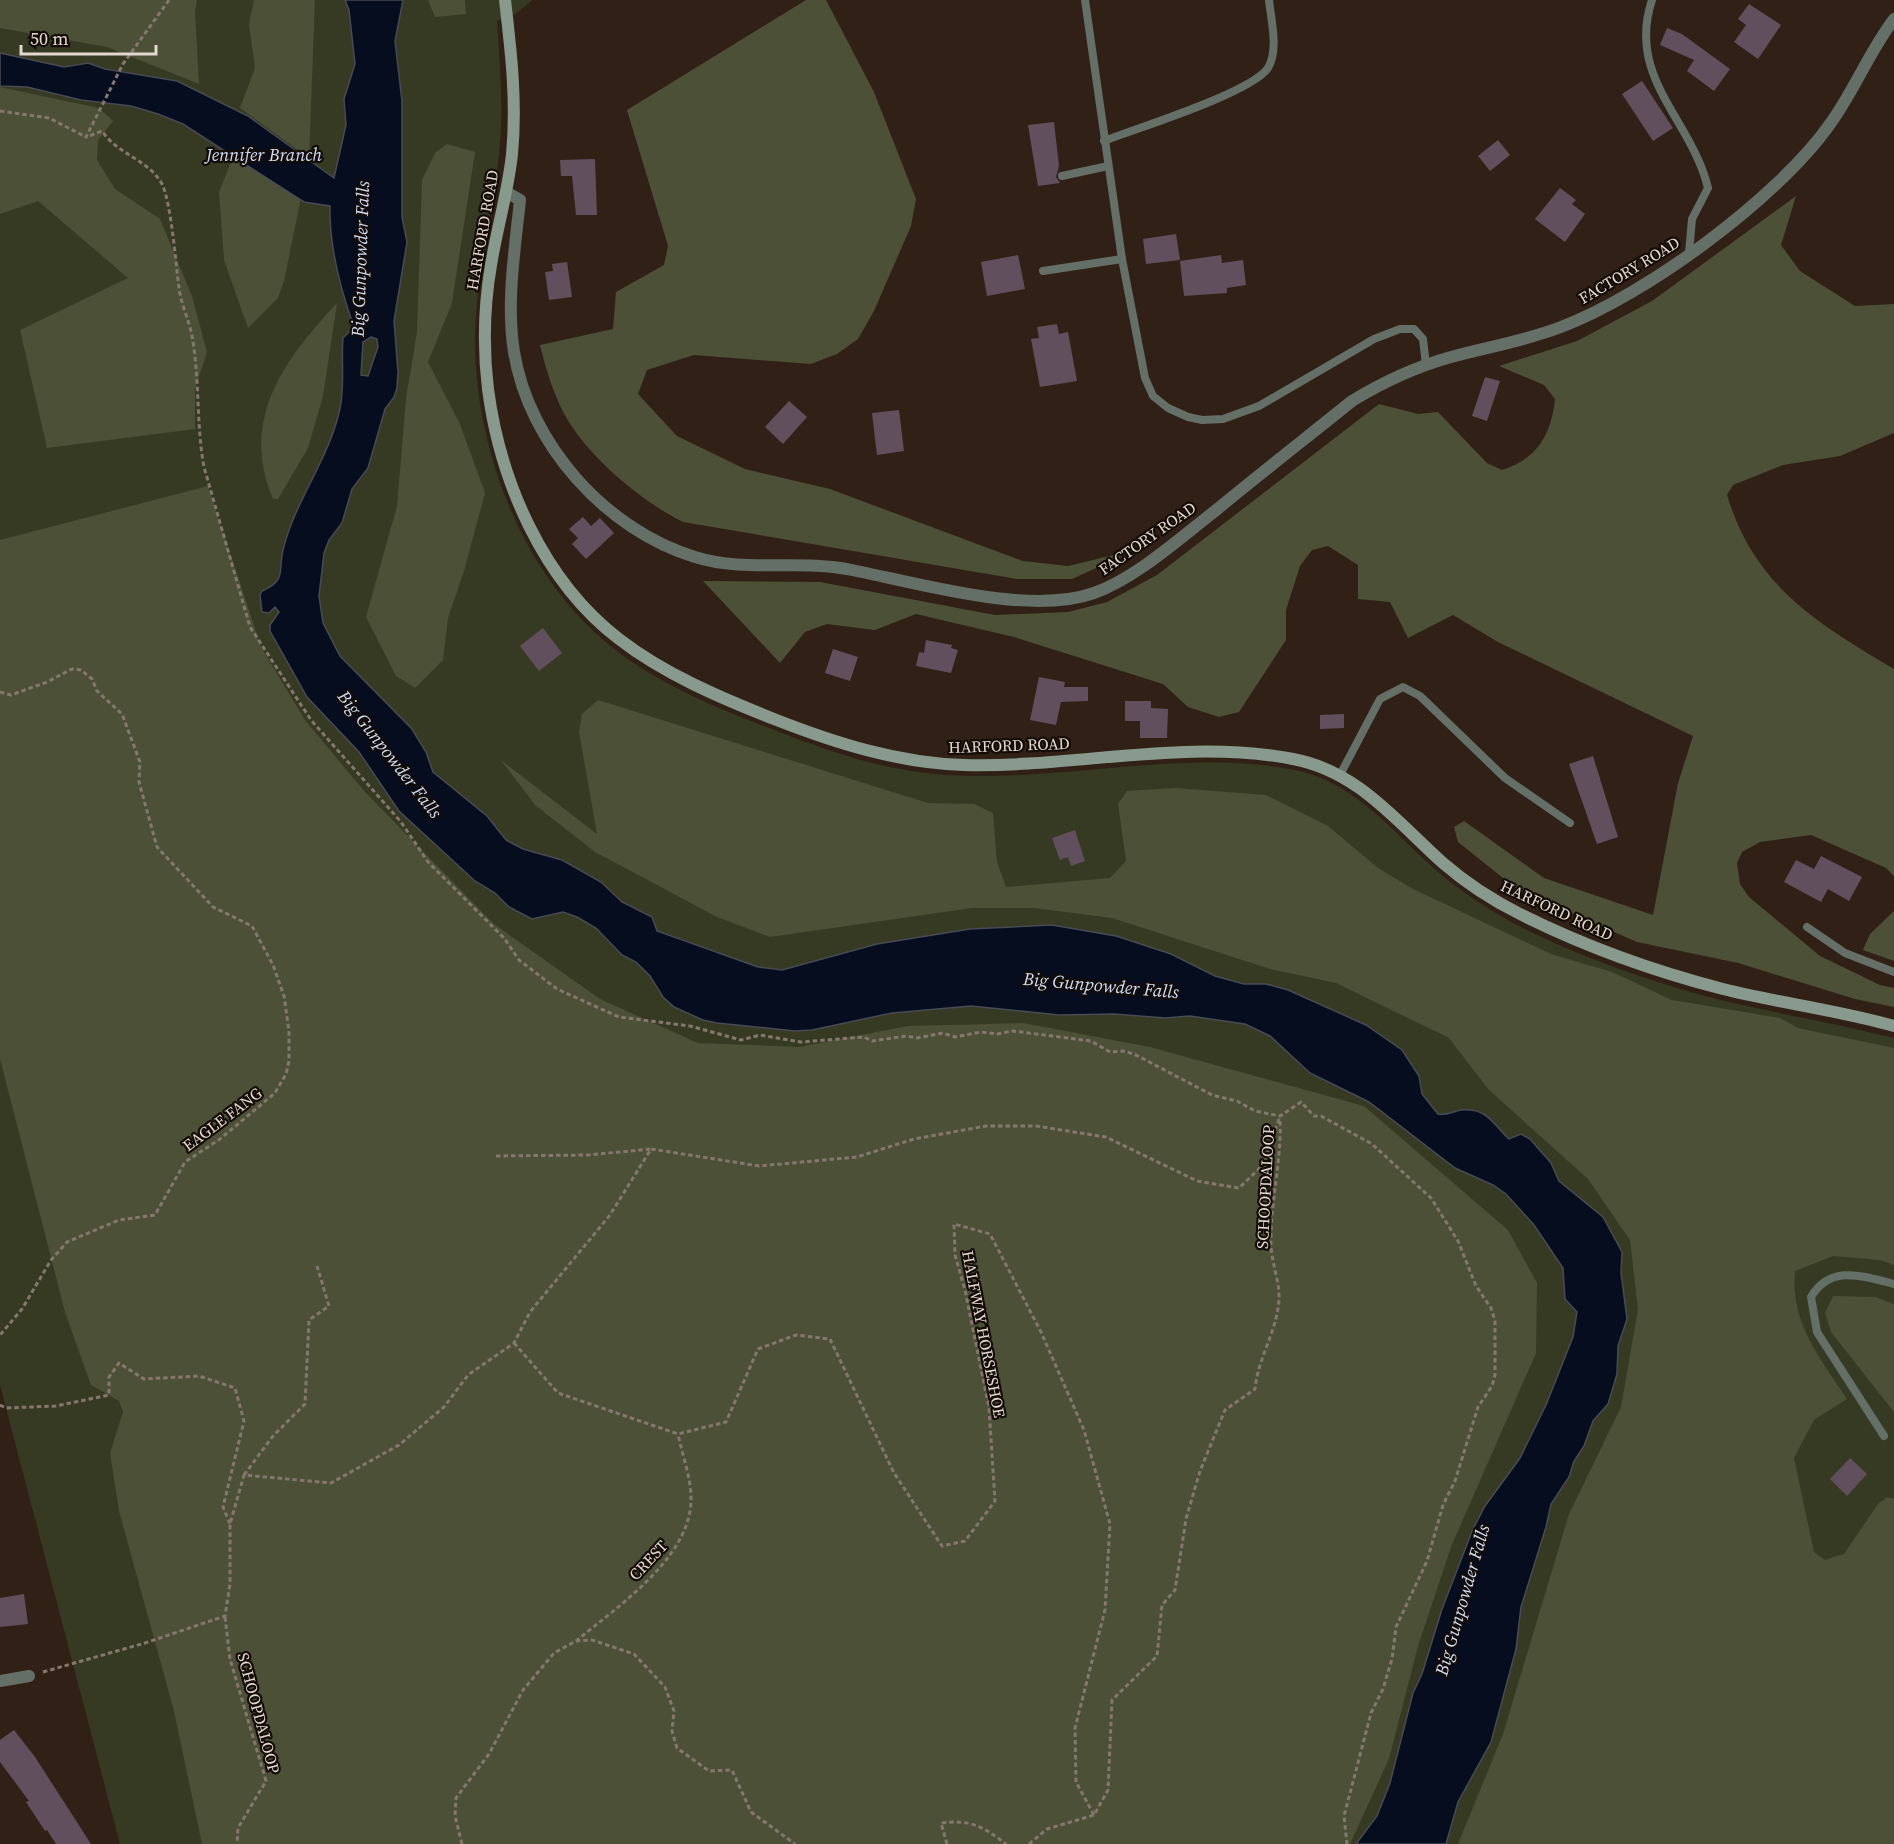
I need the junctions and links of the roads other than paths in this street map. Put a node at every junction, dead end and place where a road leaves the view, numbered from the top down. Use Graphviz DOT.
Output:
graph roads {
  1 [pos="505,0"];
  2 [pos="1086,0"];
  3 [pos="1269,0"];
  4 [pos="1652,0"];
  5 [pos="1894,19"];
  6 [pos="1104,141"];
  7 [pos="1108,166"];
  8 [pos="1062,176"];
  9 [pos="506,192"];
  10 [pos="1689,253"];
  11 [pos="1122,259"];
  12 [pos="1043,271"];
  13 [pos="1426,365"];
  14 [pos="1340,775"];
  15 [pos="1570,823"];
  16 [pos="1807,927"];
  17 [pos="1894,972"];
  18 [pos="1894,1026"];
  19 [pos="1894,1284"];
  20 [pos="1884,1436"];
  21 [pos="28,1676"];
  22 [pos="0,1681"];
  1 -- 9 [label="main road, HARFORD ROAD"];
  2 -- 6 [label="lane"];
  3 -- 6 [label="lane"];
  4 -- 10 [label="lane"];
  5 -- 10 [label="street, FACTORY ROAD"];
  6 -- 7 [label="lane"];
  7 -- 8 [label="lane"];
  7 -- 11 [label="lane"];
  9 -- 13 [label="street, FACTORY ROAD"];
  9 -- 14 [label="main road, HARFORD ROAD"];
  10 -- 13 [label="street, FACTORY ROAD"];
  11 -- 12 [label="lane"];
  11 -- 13 [label="lane"];
  14 -- 15 [label="lane"];
  14 -- 18 [label="main road, HARFORD ROAD"];
  16 -- 17 [label="lane"];
  19 -- 20 [label="lane"];
  21 -- 22 [label="street"];
}
